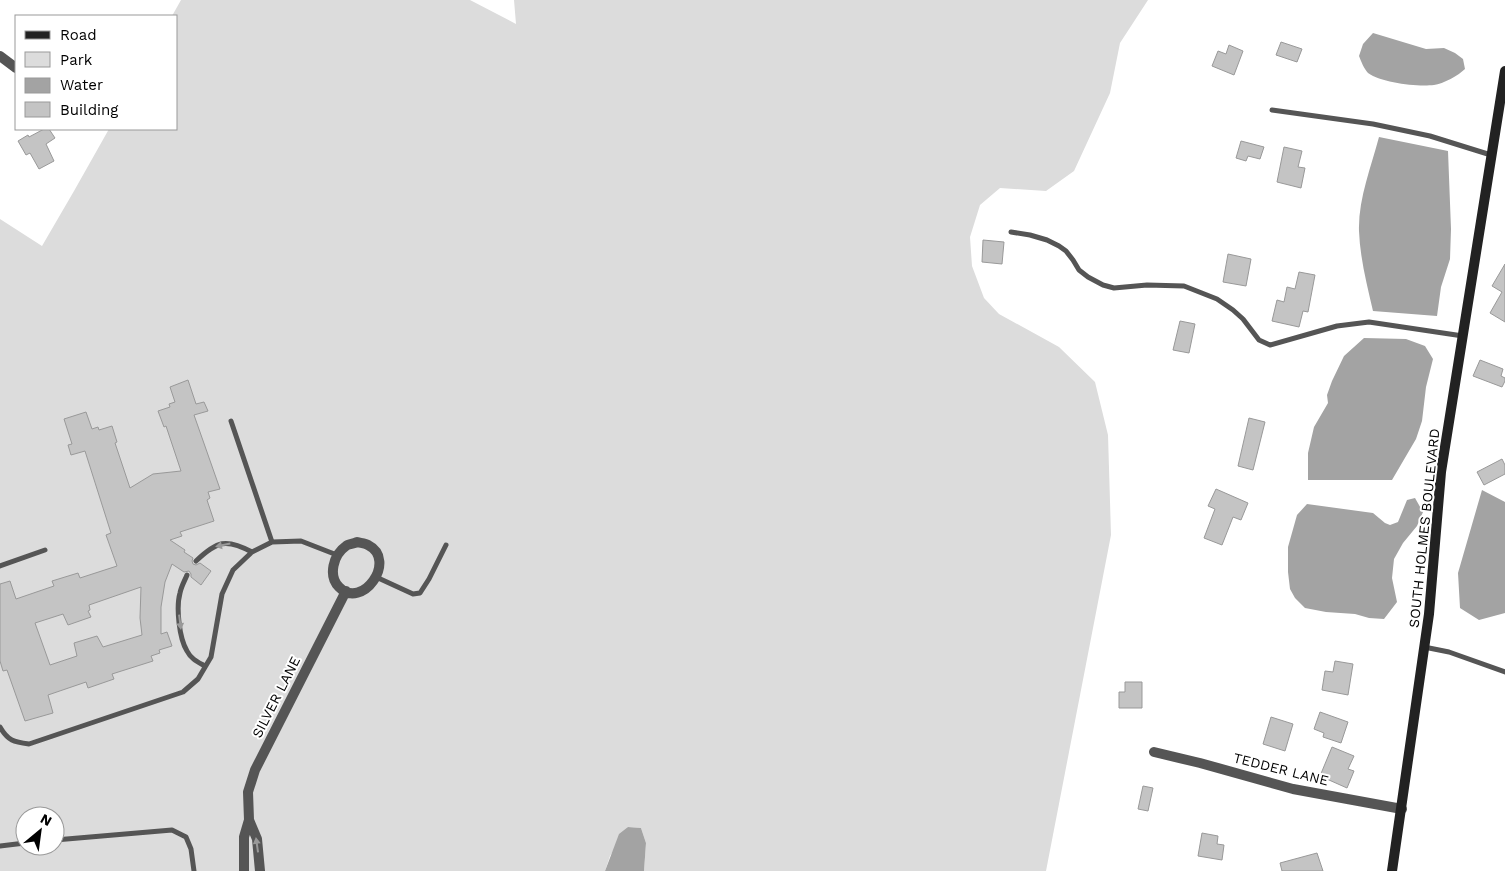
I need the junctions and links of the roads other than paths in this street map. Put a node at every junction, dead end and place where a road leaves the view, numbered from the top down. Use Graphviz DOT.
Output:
graph roads {
  1 [pos="0,56"];
  2 [pos="15,67"];
  3 [pos="1505,71"];
  4 [pos="1272,110"];
  5 [pos="1492,156"];
  6 [pos="1011,232"];
  7 [pos="1463,336"];
  8 [pos="231,421"];
  9 [pos="272,542"];
  10 [pos="446,545"];
  11 [pos="45,550"];
  12 [pos="252,552"];
  13 [pos="337,555"];
  14 [pos="196,561"];
  15 [pos="0,566"];
  16 [pos="187,574"];
  17 [pos="376,577"];
  18 [pos="346,591"];
  19 [pos="1424,646"];
  20 [pos="206,666"];
  21 [pos="1505,672"];
  22 [pos="0,727"];
  23 [pos="1154,752"];
  24 [pos="1402,809"];
  25 [pos="249,820"];
  26 [pos="65,839"];
  27 [pos="15,844"];
  28 [pos="0,846"];
  29 [pos="194,871"];
  30 [pos="244,871"];
  31 [pos="260,871"];
  32 [pos="1392,871"];
  1 -- 2 [label="street"];
  3 -- 5 [label="main road, SOUTH HOLMES BOULEVARD"];
  4 -- 5 [label="lane"];
  5 -- 7 [label="main road, SOUTH HOLMES BOULEVARD"];
  6 -- 7 [label="lane"];
  7 -- 19 [label="main road, SOUTH HOLMES BOULEVARD"];
  8 -- 9 [label="lane"];
  9 -- 12 [label="lane"];
  9 -- 13 [label="lane"];
  10 -- 17 [label="lane"];
  11 -- 15 [label="lane"];
  12 -- 14 [label="lane, one-way"];
  12 -- 20 [label="lane"];
  13 -- 17 [label="street"];
  13 -- 18 [label="street"];
  16 -- 20 [label="lane, one-way"];
  17 -- 18 [label="street"];
  18 -- 25 [label="street, SILVER LANE"];
  19 -- 21 [label="lane"];
  19 -- 24 [label="main road, SOUTH HOLMES BOULEVARD"];
  20 -- 22 [label="lane"];
  23 -- 24 [label="street, TEDDER LANE"];
  24 -- 32 [label="main road, SOUTH HOLMES BOULEVARD"];
  25 -- 30 [label="street, SILVER LANE"];
  31 -- 25 [label="street, SILVER LANE, one-way"];
  26 -- 29 [label="lane"];
  27 -- 28 [label="lane"];
}
